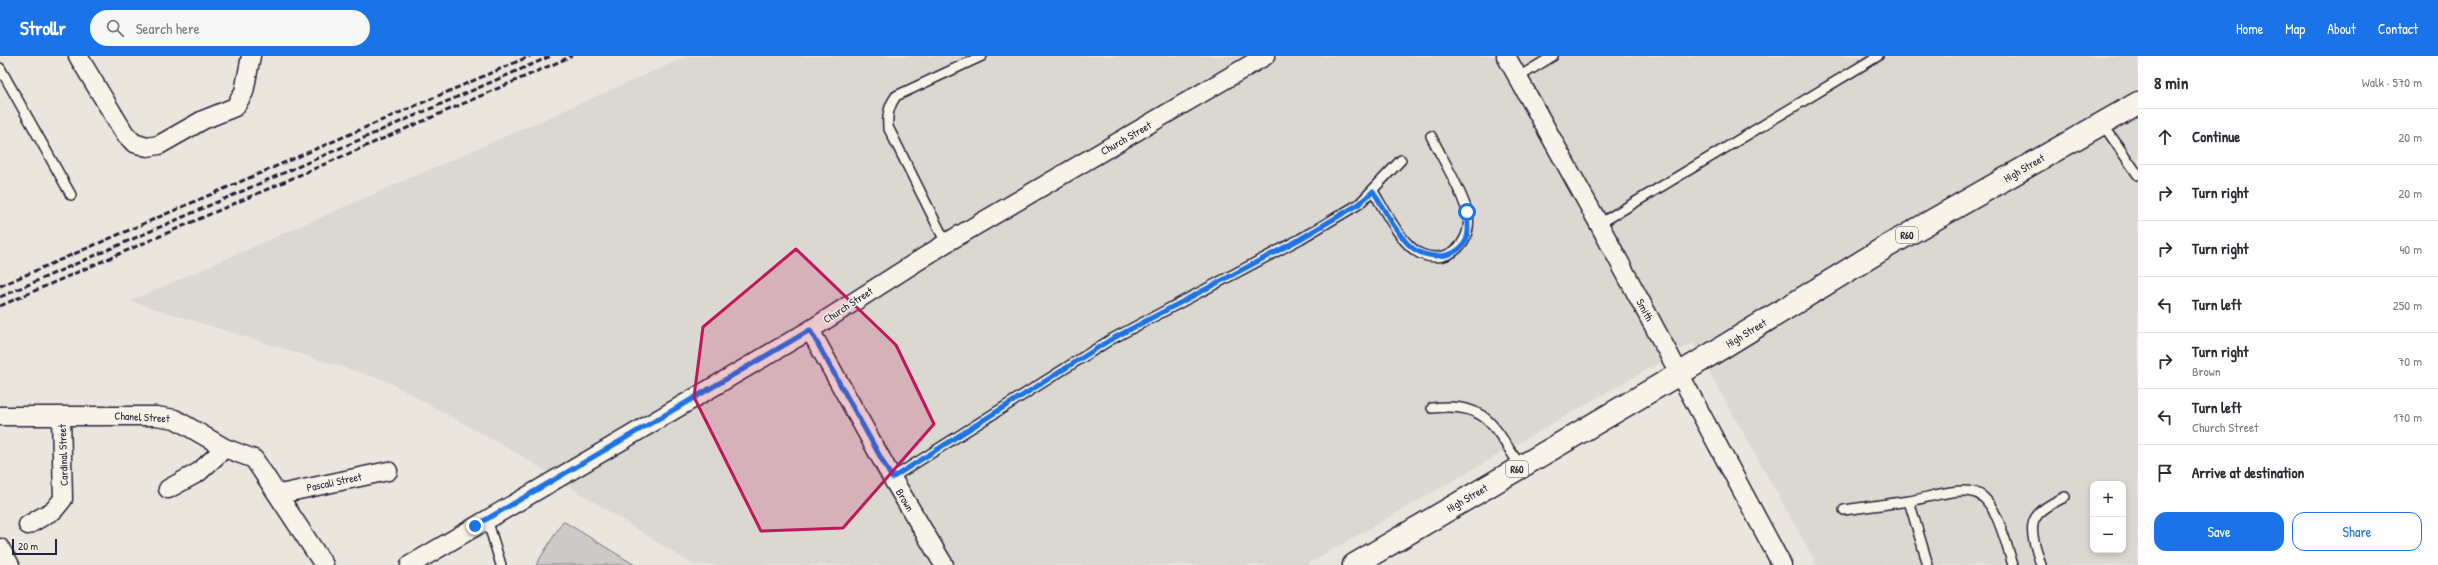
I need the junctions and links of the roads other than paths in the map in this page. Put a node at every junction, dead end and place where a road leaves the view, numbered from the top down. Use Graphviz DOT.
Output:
graph roads {
  1 [pos="78,56"];
  2 [pos="251,56"];
  3 [pos="982,56"];
  4 [pos="1265,56"];
  5 [pos="1506,56"];
  6 [pos="1553,56"];
  7 [pos="1878,56"];
  8 [pos="0,68"];
  9 [pos="1517,78"];
  10 [pos="2138,102"];
  11 [pos="2102,123"];
  12 [pos="1431,136"];
  13 [pos="1401,160"];
  14 [pos="2138,175"];
  15 [pos="1373,191"];
  16 [pos="71,195"];
  17 [pos="1599,224"];
  18 [pos="946,243"];
  19 [pos="810,330"];
  20 [pos="1679,374"];
  21 [pos="1432,408"];
  22 [pos="0,416"];
  23 [pos="62,416"];
  24 [pos="225,448"];
  25 [pos="1521,467"];
  26 [pos="388,471"];
  27 [pos="892,478"];
  28 [pos="168,489"];
  29 [pos="280,494"];
  30 [pos="2065,497"];
  31 [pos="1909,501"];
  32 [pos="1844,510"];
  33 [pos="487,519"];
  34 [pos="28,525"];
  35 [pos="0,548"];
  36 [pos="10,565"];
  37 [pos="324,565"];
  38 [pos="410,565"];
  39 [pos="501,565"];
  40 [pos="944,565"];
  41 [pos="1354,565"];
  42 [pos="1782,565"];
  43 [pos="1928,565"];
  44 [pos="2013,565"];
  45 [pos="2042,565"];
  1 -- 2 [label="street"];
  3 -- 18 [label="lane"];
  4 -- 18 [label="street, Church Street"];
  5 -- 9 [label="street, Smith"];
  6 -- 9 [label="lane"];
  7 -- 17 [label="lane"];
  8 -- 16 [label="lane"];
  9 -- 17 [label="street, Smith"];
  10 -- 11 [label="main road, High Street / R60"];
  11 -- 14 [label="lane"];
  11 -- 20 [label="main road, High Street / R60"];
  12 -- 15 [label="lane"];
  13 -- 15 [label="lane"];
  15 -- 27 [label="lane"];
  17 -- 20 [label="street, Smith"];
  18 -- 19 [label="street, Church Street"];
  19 -- 27 [label="street, Brown"];
  19 -- 33 [label="street, Church Street"];
  20 -- 25 [label="main road, High Street / R60"];
  20 -- 42 [label="street, Smith"];
  21 -- 25 [label="lane"];
  22 -- 23 [label="street, Chanel Street"];
  23 -- 24 [label="street, Chanel Street"];
  23 -- 34 [label="street, Cardinal Street"];
  24 -- 28 [label="street"];
  24 -- 29 [label="street, Chanel Street"];
  25 -- 41 [label="main road, High Street / R60"];
  26 -- 29 [label="street, Pascali Street"];
  27 -- 40 [label="street, Brown"];
  29 -- 37 [label="street, Chanel Street"];
  30 -- 45 [label="lane"];
  31 -- 32 [label="lane"];
  31 -- 43 [label="lane"];
  31 -- 44 [label="lane"];
  33 -- 38 [label="street, Church Street"];
  33 -- 39 [label="lane"];
  35 -- 36 [label="street"];
}
